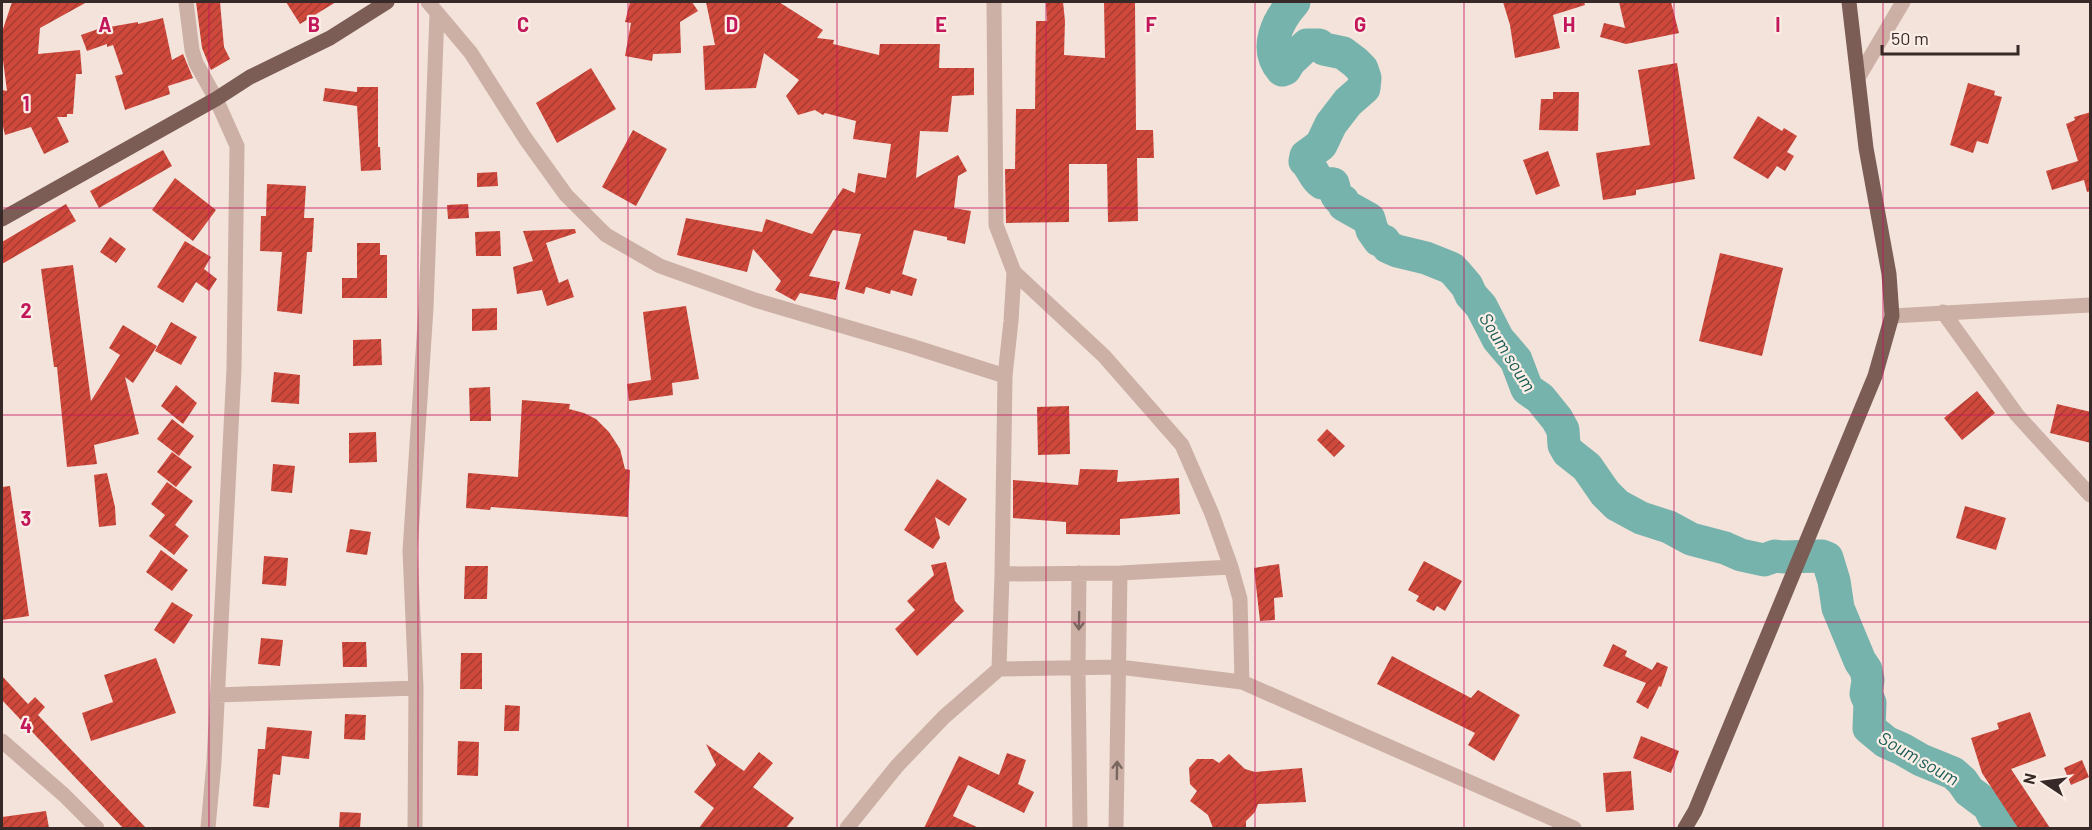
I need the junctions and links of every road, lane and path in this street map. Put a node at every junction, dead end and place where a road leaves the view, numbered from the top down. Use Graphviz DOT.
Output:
graph roads {
  1 [pos="186,2"];
  2 [pos="387,2"];
  3 [pos="994,2"];
  4 [pos="1849,2"];
  5 [pos="1903,2"];
  6 [pos="433,7"];
  7 [pos="1858,78"];
  8 [pos="216,99"];
  9 [pos="2,219"];
  10 [pos="1014,272"];
  11 [pos="2091,304"];
  12 [pos="1943,312"];
  13 [pos="1892,316"];
  14 [pos="1005,376"];
  15 [pos="2091,495"];
  16 [pos="1231,567"];
  17 [pos="1079,573"];
  18 [pos="1120,573"];
  19 [pos="1002,574"];
  20 [pos="1119,667"];
  21 [pos="1078,668"];
  22 [pos="999,669"];
  23 [pos="1242,682"];
  24 [pos="416,688"];
  25 [pos="217,695"];
  26 [pos="2,741"];
  27 [pos="97,828"];
  28 [pos="208,828"];
  29 [pos="415,828"];
  30 [pos="847,828"];
  31 [pos="1080,828"];
  32 [pos="1116,828"];
  33 [pos="1574,828"];
  34 [pos="1685,828"];
  1 -- 8 [label="street"];
  2 -- 8 [label="main road"];
  3 -- 10 [label="street"];
  4 -- 7 [label="main road"];
  5 -- 7 [label="street"];
  6 -- 14 [label="street"];
  6 -- 24 [label="street"];
  7 -- 13 [label="main road"];
  8 -- 9 [label="main road"];
  8 -- 25 [label="street"];
  10 -- 14 [label="street"];
  10 -- 16 [label="street"];
  11 -- 12 [label="street"];
  12 -- 13 [label="street"];
  12 -- 15 [label="street"];
  13 -- 34 [label="main road"];
  14 -- 19 [label="street"];
  16 -- 18 [label="street"];
  16 -- 23 [label="street"];
  17 -- 18 [label="street"];
  17 -- 19 [label="street"];
  17 -- 21 [label="street, one-way"];
  18 -- 20 [label="street"];
  19 -- 22 [label="street"];
  20 -- 21 [label="street"];
  20 -- 23 [label="street"];
  32 -- 20 [label="street, one-way"];
  21 -- 22 [label="street"];
  21 -- 31 [label="street"];
  22 -- 30 [label="street"];
  23 -- 33 [label="street"];
  24 -- 25 [label="street"];
  24 -- 29 [label="street"];
  25 -- 28 [label="street"];
  26 -- 27 [label="street"];
}
